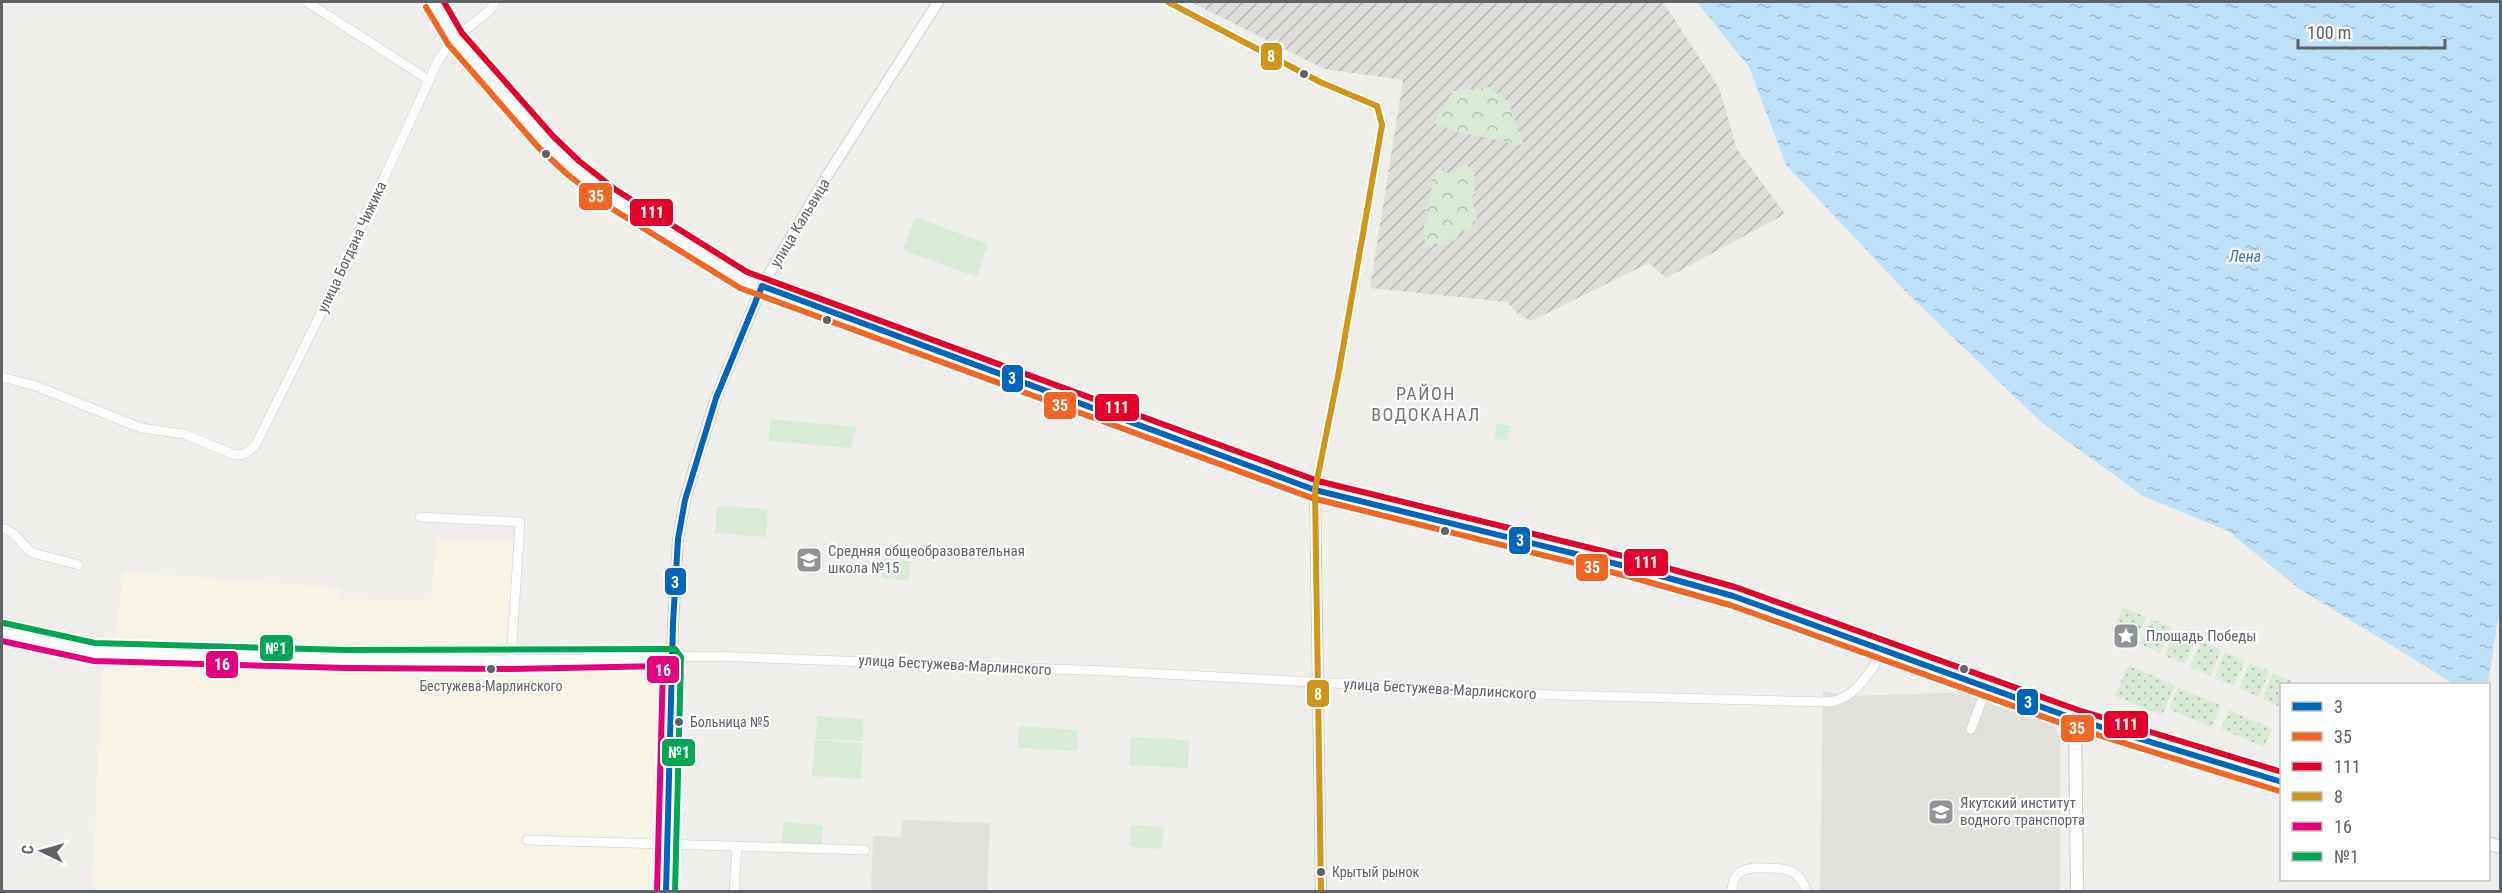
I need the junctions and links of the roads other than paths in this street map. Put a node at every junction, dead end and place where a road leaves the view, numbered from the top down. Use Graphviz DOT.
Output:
graph roads {
  1 [pos="307,2"];
  2 [pos="434,2"];
  3 [pos="495,2"];
  4 [pos="938,2"];
  5 [pos="1168,2"];
  6 [pos="455,38"];
  7 [pos="429,80"];
  8 [pos="762,286"];
  9 [pos="2,377"];
  10 [pos="1315,490"];
  11 [pos="420,517"];
  12 [pos="2,528"];
  13 [pos="79,565"];
  14 [pos="2,632"];
  15 [pos="1885,649"];
  16 [pos="672,657"];
  17 [pos="511,660"];
  18 [pos="1319,683"];
  19 [pos="1987,687"];
  20 [pos="2075,719"];
  21 [pos="1971,729"];
  22 [pos="2280,781"];
  23 [pos="527,840"];
  24 [pos="667,844"];
  25 [pos="737,847"];
  26 [pos="865,850"];
  27 [pos="666,891"];
  28 [pos="734,891"];
  29 [pos="1321,891"];
  30 [pos="1732,891"];
  31 [pos="1806,891"];
  32 [pos="2077,891"];
  1 -- 7 [label="street"];
  2 -- 6 [label="main road"];
  3 -- 6 [label="street, улица Богдана Чижика"];
  4 -- 8 [label="street, улица Кальвица"];
  5 -- 10 [label="street"];
  6 -- 7 [label="street, улица Богдана Чижика"];
  6 -- 8 [label="main road"];
  7 -- 9 [label="street, улица Богдана Чижика"];
  8 -- 10 [label="main road"];
  8 -- 16 [label="street, улица Кальвица"];
  10 -- 15 [label="main road"];
  10 -- 18 [label="street"];
  11 -- 17 [label="street"];
  12 -- 13 [label="street"];
  14 -- 17 [label="street, улица Бестужева-Марлинского"];
  15 -- 18 [label="street, улица Бестужева-Марлинского"];
  15 -- 19 [label="main road"];
  16 -- 17 [label="street, улица Бестужева-Марлинского"];
  16 -- 18 [label="street, улица Бестужева-Марлинского"];
  16 -- 24 [label="street, улица Кальвица"];
  18 -- 29 [label="street"];
  19 -- 20 [label="main road"];
  19 -- 21 [label="street"];
  20 -- 22 [label="main road"];
  20 -- 32 [label="main road"];
  23 -- 24 [label="street"];
  24 -- 25 [label="street"];
  24 -- 27 [label="street, улица Кальвица"];
  25 -- 26 [label="street"];
  25 -- 28 [label="street"];
  30 -- 31 [label="street"];
}
